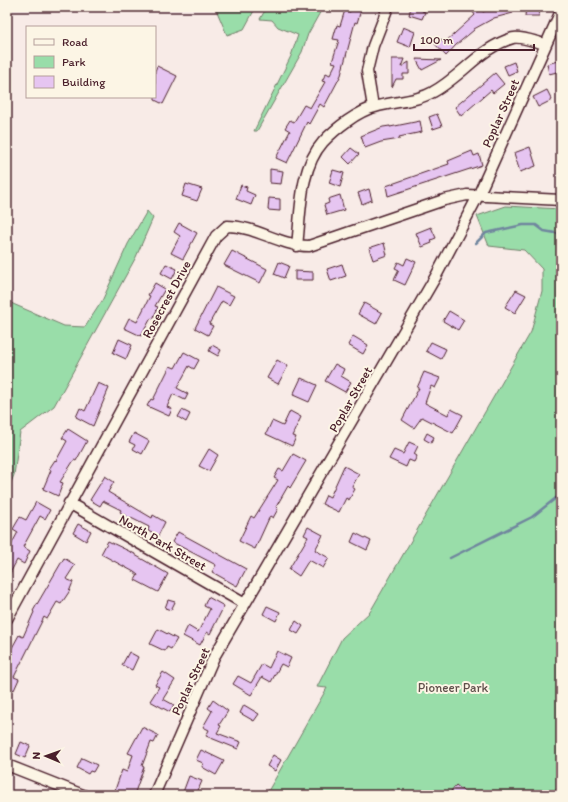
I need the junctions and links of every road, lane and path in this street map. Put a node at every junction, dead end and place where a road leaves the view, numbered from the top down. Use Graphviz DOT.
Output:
graph roads {
  1 [pos="388,7"];
  2 [pos="560,12"];
  3 [pos="545,44"];
  4 [pos="373,107"];
  5 [pos="478,196"];
  6 [pos="561,200"];
  7 [pos="297,246"];
  8 [pos="69,504"];
  9 [pos="245,604"];
  10 [pos="7,619"];
  11 [pos="7,765"];
  12 [pos="83,795"];
  13 [pos="154,795"];
  1 -- 4 [label="street"];
  2 -- 3 [label="street, Poplar Street"];
  3 -- 4 [label="street"];
  3 -- 5 [label="street, Poplar Street"];
  4 -- 7 [label="street"];
  5 -- 6 [label="street, Rosecrest Drive"];
  5 -- 7 [label="street, Rosecrest Drive"];
  5 -- 9 [label="street, Poplar Street"];
  7 -- 8 [label="street, Rosecrest Drive"];
  8 -- 9 [label="street, North Park Street"];
  8 -- 10 [label="street, Rosecrest Drive"];
  9 -- 13 [label="street, Poplar Street"];
  11 -- 12 [label="street"];
}
